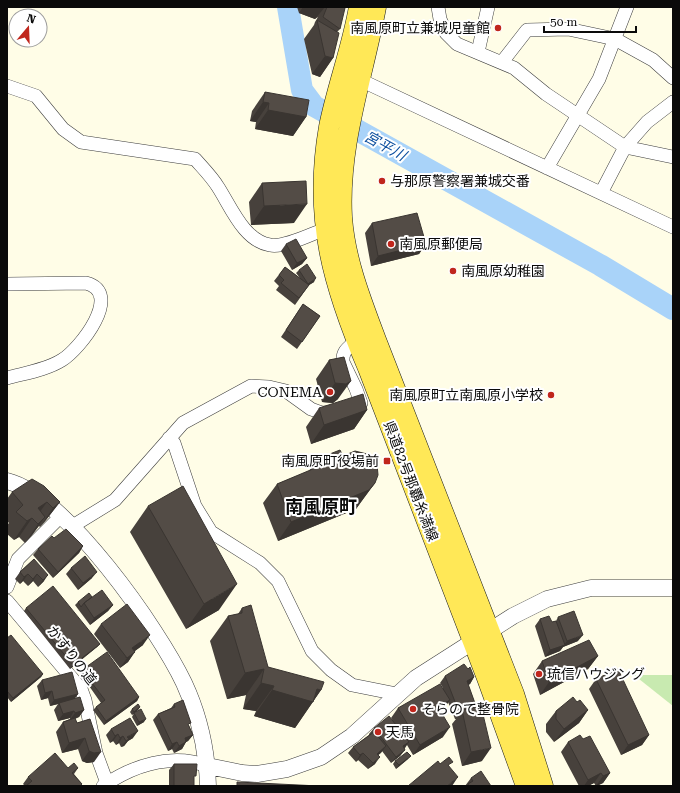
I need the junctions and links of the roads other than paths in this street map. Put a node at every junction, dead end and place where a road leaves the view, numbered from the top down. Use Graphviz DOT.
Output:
graph roads {
  1 [pos="359,7"];
  2 [pos="376,7"];
  3 [pos="438,7"];
  4 [pos="488,7"];
  5 [pos="627,7"];
  6 [pos="615,39"];
  7 [pos="478,52"];
  8 [pos="502,62"];
  9 [pos="351,76"];
  10 [pos="673,78"];
  11 [pos="7,86"];
  12 [pos="673,102"];
  13 [pos="578,116"];
  14 [pos="625,147"];
  15 [pos="673,157"];
  16 [pos="547,168"];
  17 [pos="601,193"];
  18 [pos="673,227"];
  19 [pos="325,229"];
  20 [pos="7,284"];
  21 [pos="356,341"];
  22 [pos="7,378"];
  23 [pos="169,438"];
  24 [pos="7,481"];
  25 [pos="66,521"];
  26 [pos="7,587"];
  27 [pos="673,588"];
  28 [pos="7,600"];
  29 [pos="482,637"];
  30 [pos="397,694"];
  31 [pos="208,766"];
  32 [pos="105,785"];
  33 [pos="208,786"];
  34 [pos="526,786"];
  35 [pos="543,786"];
  1 -- 9 [label="main road, 県道82号那覇糸満線"];
  2 -- 9 [label="main road, 県道82号那覇糸満線"];
  3 -- 7 [label="street"];
  4 -- 7 [label="street"];
  5 -- 6 [label="street"];
  6 -- 8 [label="street"];
  6 -- 10 [label="street"];
  6 -- 13 [label="street"];
  7 -- 8 [label="street"];
  8 -- 13 [label="street"];
  9 -- 16 [label="street"];
  9 -- 19 [label="main road, 県道82号那覇糸満線"];
  9 -- 29 [label="main road, 県道82号那覇糸満線"];
  11 -- 19 [label="street"];
  12 -- 14 [label="street"];
  13 -- 14 [label="street"];
  13 -- 16 [label="street"];
  14 -- 15 [label="street"];
  14 -- 17 [label="street"];
  16 -- 17 [label="street"];
  17 -- 18 [label="street"];
  19 -- 21 [label="main road, 県道82号那覇糸満線"];
  20 -- 22 [label="street"];
  21 -- 23 [label="street"];
  21 -- 29 [label="main road, 県道82号那覇糸満線"];
  23 -- 25 [label="street"];
  23 -- 30 [label="street"];
  24 -- 25 [label="street"];
  25 -- 26 [label="street"];
  25 -- 31 [label="street"];
  27 -- 29 [label="street"];
  28 -- 32 [label="street, かすりの道"];
  29 -- 30 [label="street"];
  29 -- 34 [label="main road, 県道82号那覇糸満線"];
  29 -- 35 [label="main road, 県道82号那覇糸満線"];
  30 -- 31 [label="street"];
  31 -- 32 [label="street, かすりの道"];
  31 -- 33 [label="street"];
}
